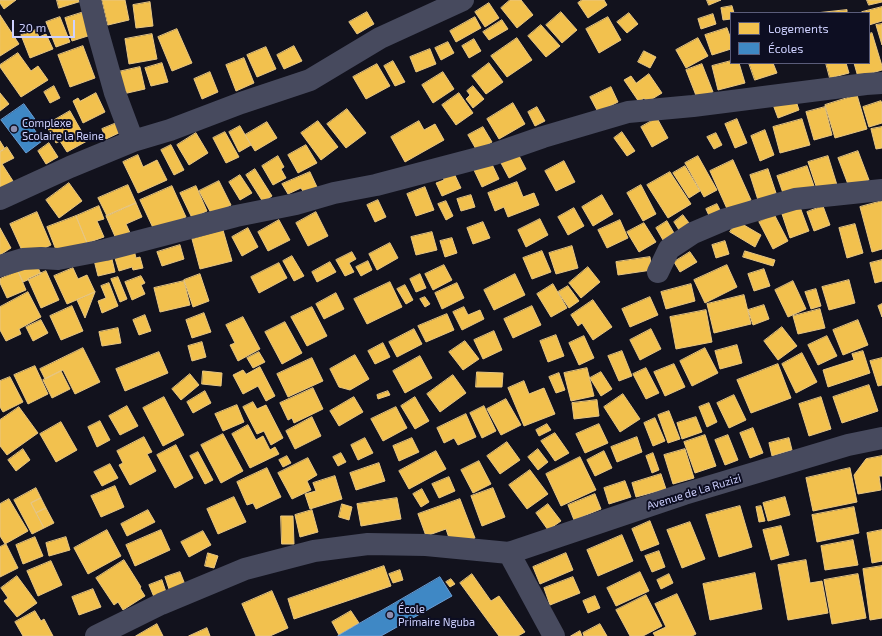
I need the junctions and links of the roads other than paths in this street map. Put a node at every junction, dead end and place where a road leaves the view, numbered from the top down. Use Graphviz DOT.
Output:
graph roads {
  1 [pos="90,0"];
  2 [pos="463,0"];
  3 [pos="882,83"];
  4 [pos="133,141"];
  5 [pos="882,190"];
  6 [pos="0,200"];
  7 [pos="0,266"];
  8 [pos="658,272"];
  9 [pos="882,438"];
  10 [pos="509,553"];
  11 [pos="96,636"];
  12 [pos="554,636"];
  1 -- 4 [label="street"];
  2 -- 4 [label="street"];
  3 -- 7 [label="street"];
  4 -- 6 [label="street"];
  5 -- 8 [label="street"];
  9 -- 10 [label="street, Avenue de La Ruzizi"];
  10 -- 11 [label="street"];
  10 -- 12 [label="street"];
}
